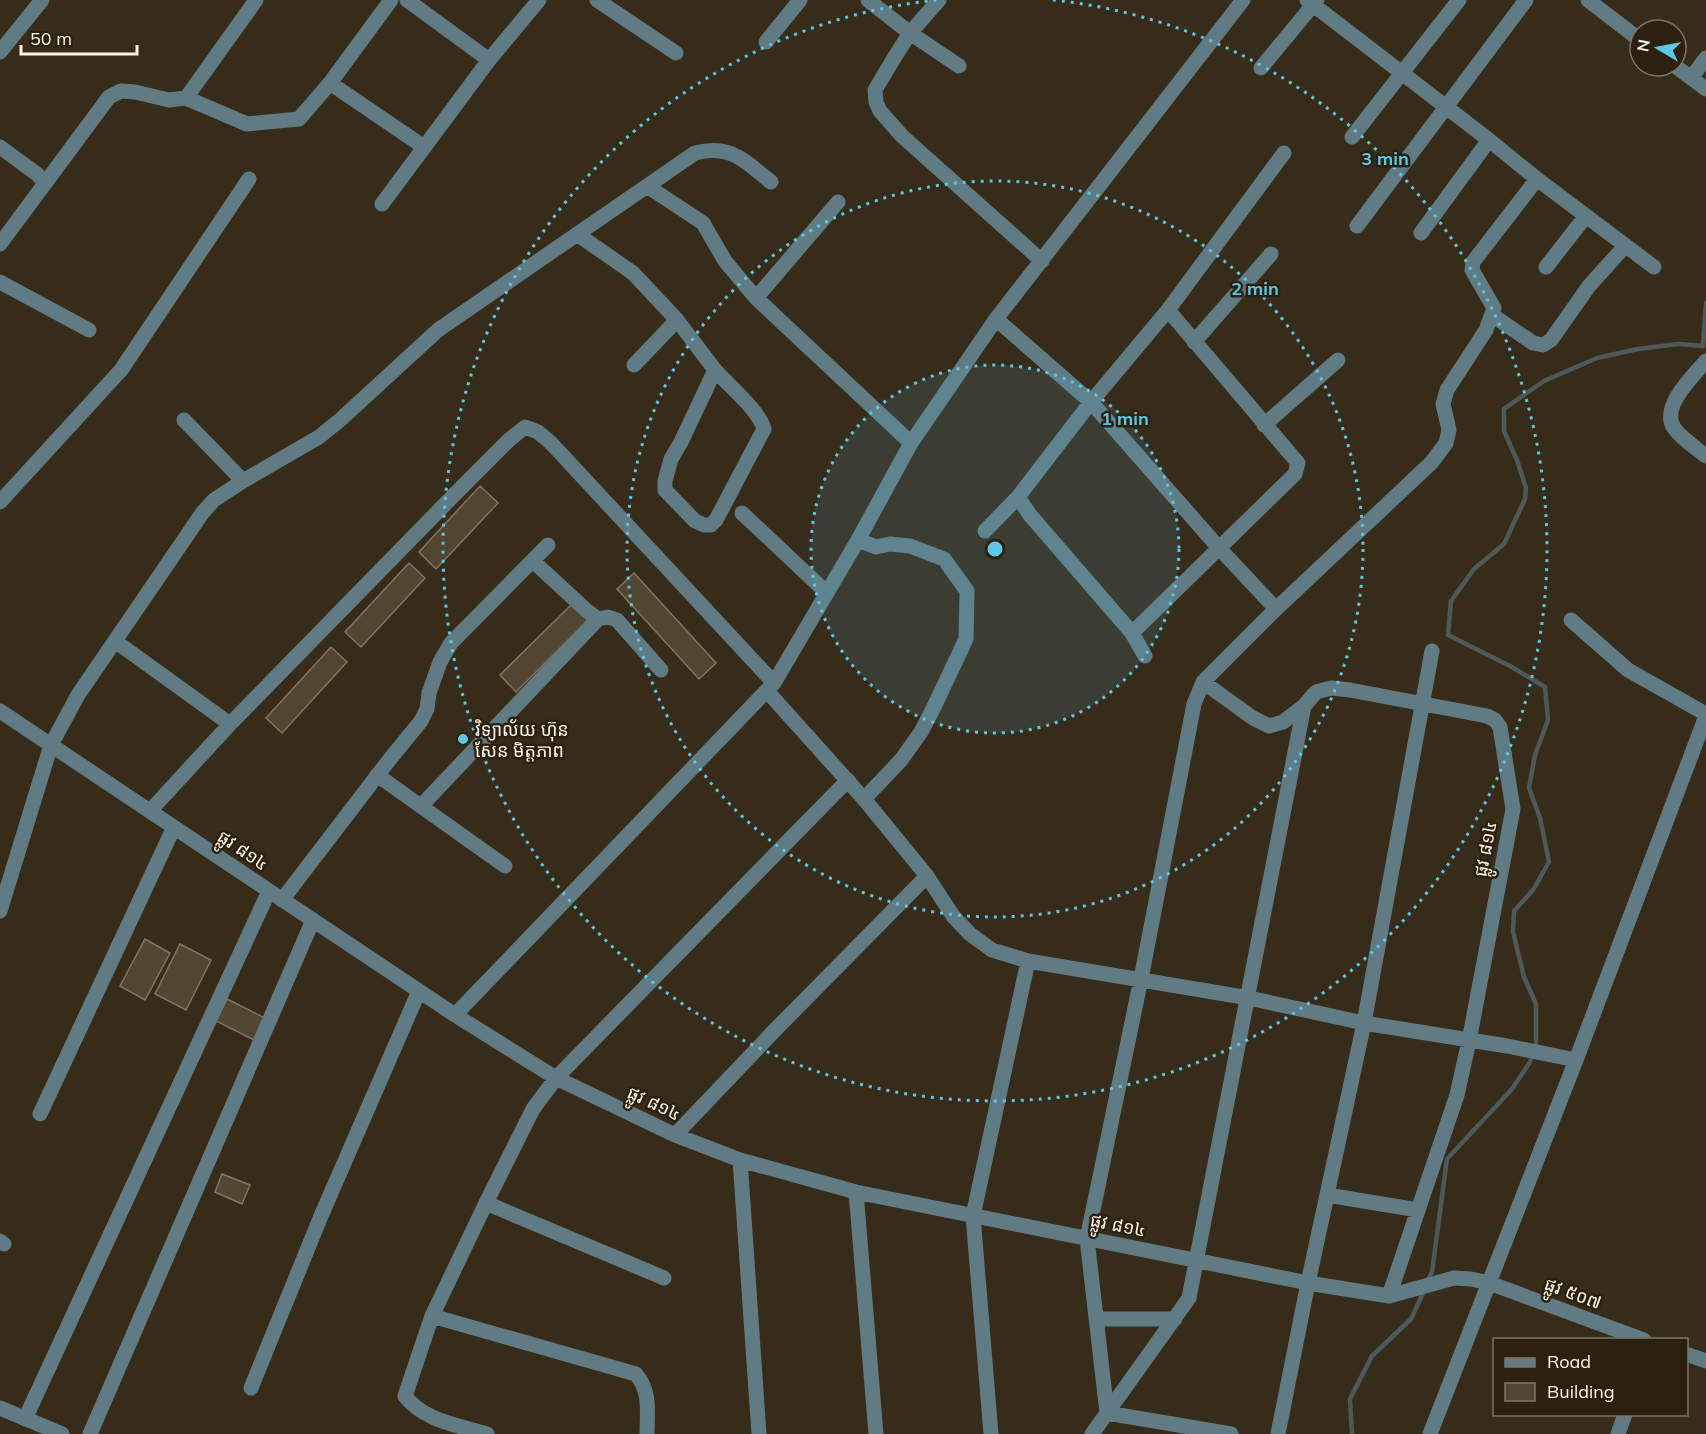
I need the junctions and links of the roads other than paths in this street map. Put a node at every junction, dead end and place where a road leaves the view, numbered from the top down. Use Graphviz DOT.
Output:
graph roads {
  1 [pos="42,0"];
  2 [pos="256,0"];
  3 [pos="391,0"];
  4 [pos="407,0"];
  5 [pos="539,0"];
  6 [pos="597,0"];
  7 [pos="800,0"];
  8 [pos="868,0"];
  9 [pos="939,0"];
  10 [pos="1244,0"];
  11 [pos="1459,0"];
  12 [pos="1526,0"];
  13 [pos="1588,0"];
  14 [pos="1312,2"];
  15 [pos="1628,31"];
  16 [pos="910,33"];
  17 [pos="766,42"];
  18 [pos="0,52"];
  19 [pos="675,53"];
  20 [pos="1706,58"];
  21 [pos="489,60"];
  22 [pos="959,66"];
  23 [pos="1261,68"];
  24 [pos="1402,74"];
  25 [pos="1688,76"];
  26 [pos="1691,78"];
  27 [pos="330,83"];
  28 [pos="1706,89"];
  29 [pos="186,98"];
  30 [pos="1446,107"];
  31 [pos="1352,137"];
  32 [pos="1489,140"];
  33 [pos="0,147"];
  34 [pos="424,147"];
  35 [pos="1284,153"];
  36 [pos="249,179"];
  37 [pos="1537,179"];
  38 [pos="771,182"];
  39 [pos="45,183"];
  40 [pos="647,186"];
  41 [pos="838,202"];
  42 [pos="382,204"];
  43 [pos="1586,216"];
  44 [pos="1357,226"];
  45 [pos="1421,233"];
  46 [pos="577,234"];
  47 [pos="0,244"];
  48 [pos="1625,246"];
  49 [pos="1272,254"];
  50 [pos="1042,261"];
  51 [pos="1546,267"];
  52 [pos="1654,267"];
  53 [pos="0,282"];
  54 [pos="756,298"];
  55 [pos="1168,310"];
  56 [pos="1492,315"];
  57 [pos="996,319"];
  58 [pos="677,320"];
  59 [pos="89,330"];
  60 [pos="1194,342"];
  61 [pos="1338,360"];
  62 [pos="1706,361"];
  63 [pos="634,365"];
  64 [pos="715,370"];
  65 [pos="1091,402"];
  66 [pos="184,420"];
  67 [pos="1264,425"];
  68 [pos="911,443"];
  69 [pos="1706,456"];
  70 [pos="243,481"];
  71 [pos="1018,497"];
  72 [pos="0,502"];
  73 [pos="742,513"];
  74 [pos="985,531"];
  75 [pos="858,540"];
  76 [pos="548,545"];
  77 [pos="1219,548"];
  78 [pos="532,561"];
  79 [pos="826,593"];
  80 [pos="1276,609"];
  81 [pos="598,619"];
  82 [pos="1571,620"];
  83 [pos="1132,633"];
  84 [pos="115,641"];
  85 [pos="1432,651"];
  86 [pos="1146,656"];
  87 [pos="661,670"];
  88 [pos="1203,682"];
  89 [pos="770,687"];
  90 [pos="1422,704"];
  91 [pos="1304,706"];
  92 [pos="0,711"];
  93 [pos="1706,715"];
  94 [pos="230,724"];
  95 [pos="51,745"];
  96 [pos="377,775"];
  97 [pos="848,780"];
  98 [pos="864,799"];
  99 [pos="421,806"];
  100 [pos="150,811"];
  101 [pos="174,827"];
  102 [pos="505,866"];
  103 [pos="927,876"];
  104 [pos="269,891"];
  105 [pos="282,900"];
  106 [pos="0,911"];
  107 [pos="313,920"];
  108 [pos="1028,961"];
  109 [pos="1141,979"];
  110 [pos="418,991"];
  111 [pos="1249,998"];
  112 [pos="454,1015"];
  113 [pos="1364,1023"];
  114 [pos="1469,1041"];
  115 [pos="1576,1060"];
  116 [pos="556,1078"];
  117 [pos="40,1114"];
  118 [pos="675,1135"];
  119 [pos="740,1160"];
  120 [pos="856,1192"];
  121 [pos="1327,1195"];
  122 [pos="486,1203"];
  123 [pos="1418,1210"];
  124 [pos="973,1216"];
  125 [pos="1087,1239"];
  126 [pos="1197,1261"];
  127 [pos="664,1278"];
  128 [pos="1308,1283"];
  129 [pos="1489,1283"];
  130 [pos="1397,1294"];
  131 [pos="432,1316"];
  132 [pos="1097,1319"];
  133 [pos="1176,1319"];
  134 [pos="1639,1338"];
  135 [pos="1688,1355"];
  136 [pos="1706,1361"];
  137 [pos="251,1388"];
  138 [pos="0,1408"];
  139 [pos="1107,1413"];
  140 [pos="1624,1416"];
  141 [pos="25,1419"];
  142 [pos="62,1434"];
  143 [pos="90,1434"];
  144 [pos="487,1434"];
  145 [pos="647,1434"];
  146 [pos="759,1434"];
  147 [pos="876,1434"];
  148 [pos="992,1434"];
  149 [pos="1092,1434"];
  150 [pos="1231,1434"];
  151 [pos="1278,1434"];
  152 [pos="1430,1434"];
  153 [pos="1618,1434"];
  1 -- 18 [label="street"];
  2 -- 29 [label="street"];
  3 -- 27 [label="street"];
  4 -- 21 [label="street"];
  5 -- 21 [label="street"];
  6 -- 19 [label="street"];
  7 -- 17 [label="street"];
  8 -- 16 [label="street"];
  9 -- 16 [label="street"];
  10 -- 50 [label="street"];
  11 -- 24 [label="street"];
  12 -- 30 [label="street"];
  13 -- 15 [label="street"];
  14 -- 23 [label="street"];
  14 -- 24 [label="street"];
  16 -- 22 [label="street"];
  16 -- 50 [label="street"];
  20 -- 26 [label="street"];
  21 -- 34 [label="street"];
  24 -- 30 [label="street"];
  24 -- 31 [label="street"];
  25 -- 26 [label="street"];
  26 -- 28 [label="street"];
  27 -- 29 [label="street"];
  27 -- 34 [label="street"];
  29 -- 39 [label="street"];
  30 -- 32 [label="street"];
  30 -- 44 [label="street"];
  32 -- 37 [label="street"];
  32 -- 45 [label="street"];
  33 -- 39 [label="street"];
  34 -- 42 [label="street"];
  35 -- 55 [label="street"];
  36 -- 72 [label="street"];
  37 -- 43 [label="street"];
  37 -- 56 [label="street"];
  38 -- 40 [label="street"];
  39 -- 47 [label="street"];
  40 -- 46 [label="street"];
  40 -- 54 [label="street"];
  41 -- 54 [label="street"];
  43 -- 48 [label="street"];
  43 -- 51 [label="street"];
  46 -- 58 [label="street"];
  46 -- 70 [label="street"];
  48 -- 52 [label="street"];
  48 -- 56 [label="street"];
  49 -- 60 [label="street"];
  50 -- 57 [label="street"];
  53 -- 59 [label="street"];
  54 -- 68 [label="street"];
  55 -- 60 [label="street"];
  55 -- 65 [label="street"];
  56 -- 80 [label="street"];
  57 -- 65 [label="street"];
  57 -- 68 [label="street"];
  58 -- 63 [label="street"];
  58 -- 64 [label="street"];
  60 -- 67 [label="street"];
  61 -- 67 [label="street"];
  62 -- 69 [label="street"];
  64 -- 64 [label="street"];
  65 -- 71 [label="street"];
  65 -- 77 [label="street"];
  66 -- 70 [label="street"];
  67 -- 77 [label="street"];
  68 -- 75 [label="street"];
  70 -- 84 [label="street"];
  71 -- 74 [label="street"];
  71 -- 83 [label="street"];
  73 -- 79 [label="street"];
  75 -- 79 [label="street"];
  75 -- 98 [label="street"];
  76 -- 78 [label="street"];
  77 -- 80 [label="street"];
  77 -- 83 [label="street"];
  78 -- 81 [label="street"];
  78 -- 96 [label="street"];
  79 -- 89 [label="street"];
  80 -- 88 [label="street"];
  81 -- 87 [label="street"];
  81 -- 99 [label="street"];
  82 -- 93 [label="street"];
  83 -- 86 [label="street"];
  84 -- 94 [label="street"];
  84 -- 95 [label="street"];
  85 -- 90 [label="street"];
  88 -- 91 [label="street, ផ្លូវ ៨១៤"];
  88 -- 109 [label="street"];
  89 -- 94 [label="street"];
  89 -- 97 [label="street"];
  89 -- 112 [label="street"];
  90 -- 91 [label="street, ផ្លូវ ៨១៤"];
  90 -- 113 [label="street"];
  90 -- 114 [label="street, ផ្លូវ ៨១៤"];
  91 -- 111 [label="street"];
  92 -- 95 [label="street, ផ្លូវ ៨១៤"];
  93 -- 115 [label="street"];
  94 -- 100 [label="street"];
  95 -- 100 [label="street, ផ្លូវ ៨១៤"];
  95 -- 106 [label="street"];
  96 -- 99 [label="street"];
  96 -- 105 [label="street"];
  97 -- 98 [label="street"];
  97 -- 116 [label="street"];
  98 -- 103 [label="street"];
  99 -- 102 [label="street"];
  100 -- 101 [label="street, ផ្លូវ ៨១៤"];
  101 -- 104 [label="street, ផ្លូវ ៨១៤"];
  101 -- 117 [label="street"];
  103 -- 108 [label="street"];
  103 -- 118 [label="street"];
  104 -- 105 [label="street, ផ្លូវ ៨១៤"];
  104 -- 141 [label="street"];
  105 -- 107 [label="street, ផ្លូវ ៨១៤"];
  107 -- 110 [label="street, ផ្លូវ ៨១៤"];
  107 -- 143 [label="street"];
  108 -- 109 [label="street"];
  108 -- 124 [label="street"];
  109 -- 111 [label="street"];
  109 -- 125 [label="street"];
  110 -- 112 [label="street, ផ្លូវ ៨១៤"];
  110 -- 137 [label="street"];
  111 -- 113 [label="street"];
  111 -- 126 [label="street"];
  112 -- 116 [label="street, ផ្លូវ ៨១៤"];
  113 -- 114 [label="street"];
  113 -- 121 [label="street"];
  114 -- 115 [label="street"];
  114 -- 123 [label="street, ផ្លូវ ៨១៤"];
  115 -- 129 [label="street"];
  116 -- 118 [label="street, ផ្លូវ ៨១៤"];
  116 -- 122 [label="street"];
  118 -- 119 [label="street, ផ្លូវ ៨១៤"];
  119 -- 120 [label="street, ផ្លូវ ៨១៤"];
  119 -- 146 [label="street"];
  120 -- 124 [label="street, ផ្លូវ ៨១៤"];
  120 -- 147 [label="street"];
  121 -- 123 [label="street"];
  121 -- 128 [label="street"];
  122 -- 127 [label="street"];
  122 -- 131 [label="street"];
  123 -- 130 [label="street, ផ្លូវ ៨១៤"];
  124 -- 125 [label="street, ផ្លូវ ៨១៤"];
  124 -- 148 [label="street"];
  125 -- 126 [label="street, ផ្លូវ ៨១៤"];
  125 -- 132 [label="street"];
  126 -- 128 [label="street, ផ្លូវ ៨១៤"];
  126 -- 133 [label="street"];
  128 -- 130 [label="street, ផ្លូវ ៨១៤"];
  128 -- 151 [label="street"];
  129 -- 130 [label="street, ផ្លូវ ៥០៧"];
  129 -- 134 [label="street, ផ្លូវ ៥០៧"];
  129 -- 152 [label="street"];
  131 -- 144 [label="street"];
  131 -- 145 [label="street"];
  132 -- 133 [label="street"];
  132 -- 139 [label="street"];
  133 -- 139 [label="street"];
  135 -- 136 [label="street"];
  138 -- 141 [label="street"];
  139 -- 149 [label="street"];
  139 -- 150 [label="street"];
  140 -- 153 [label="street"];
  141 -- 142 [label="street"];
}
